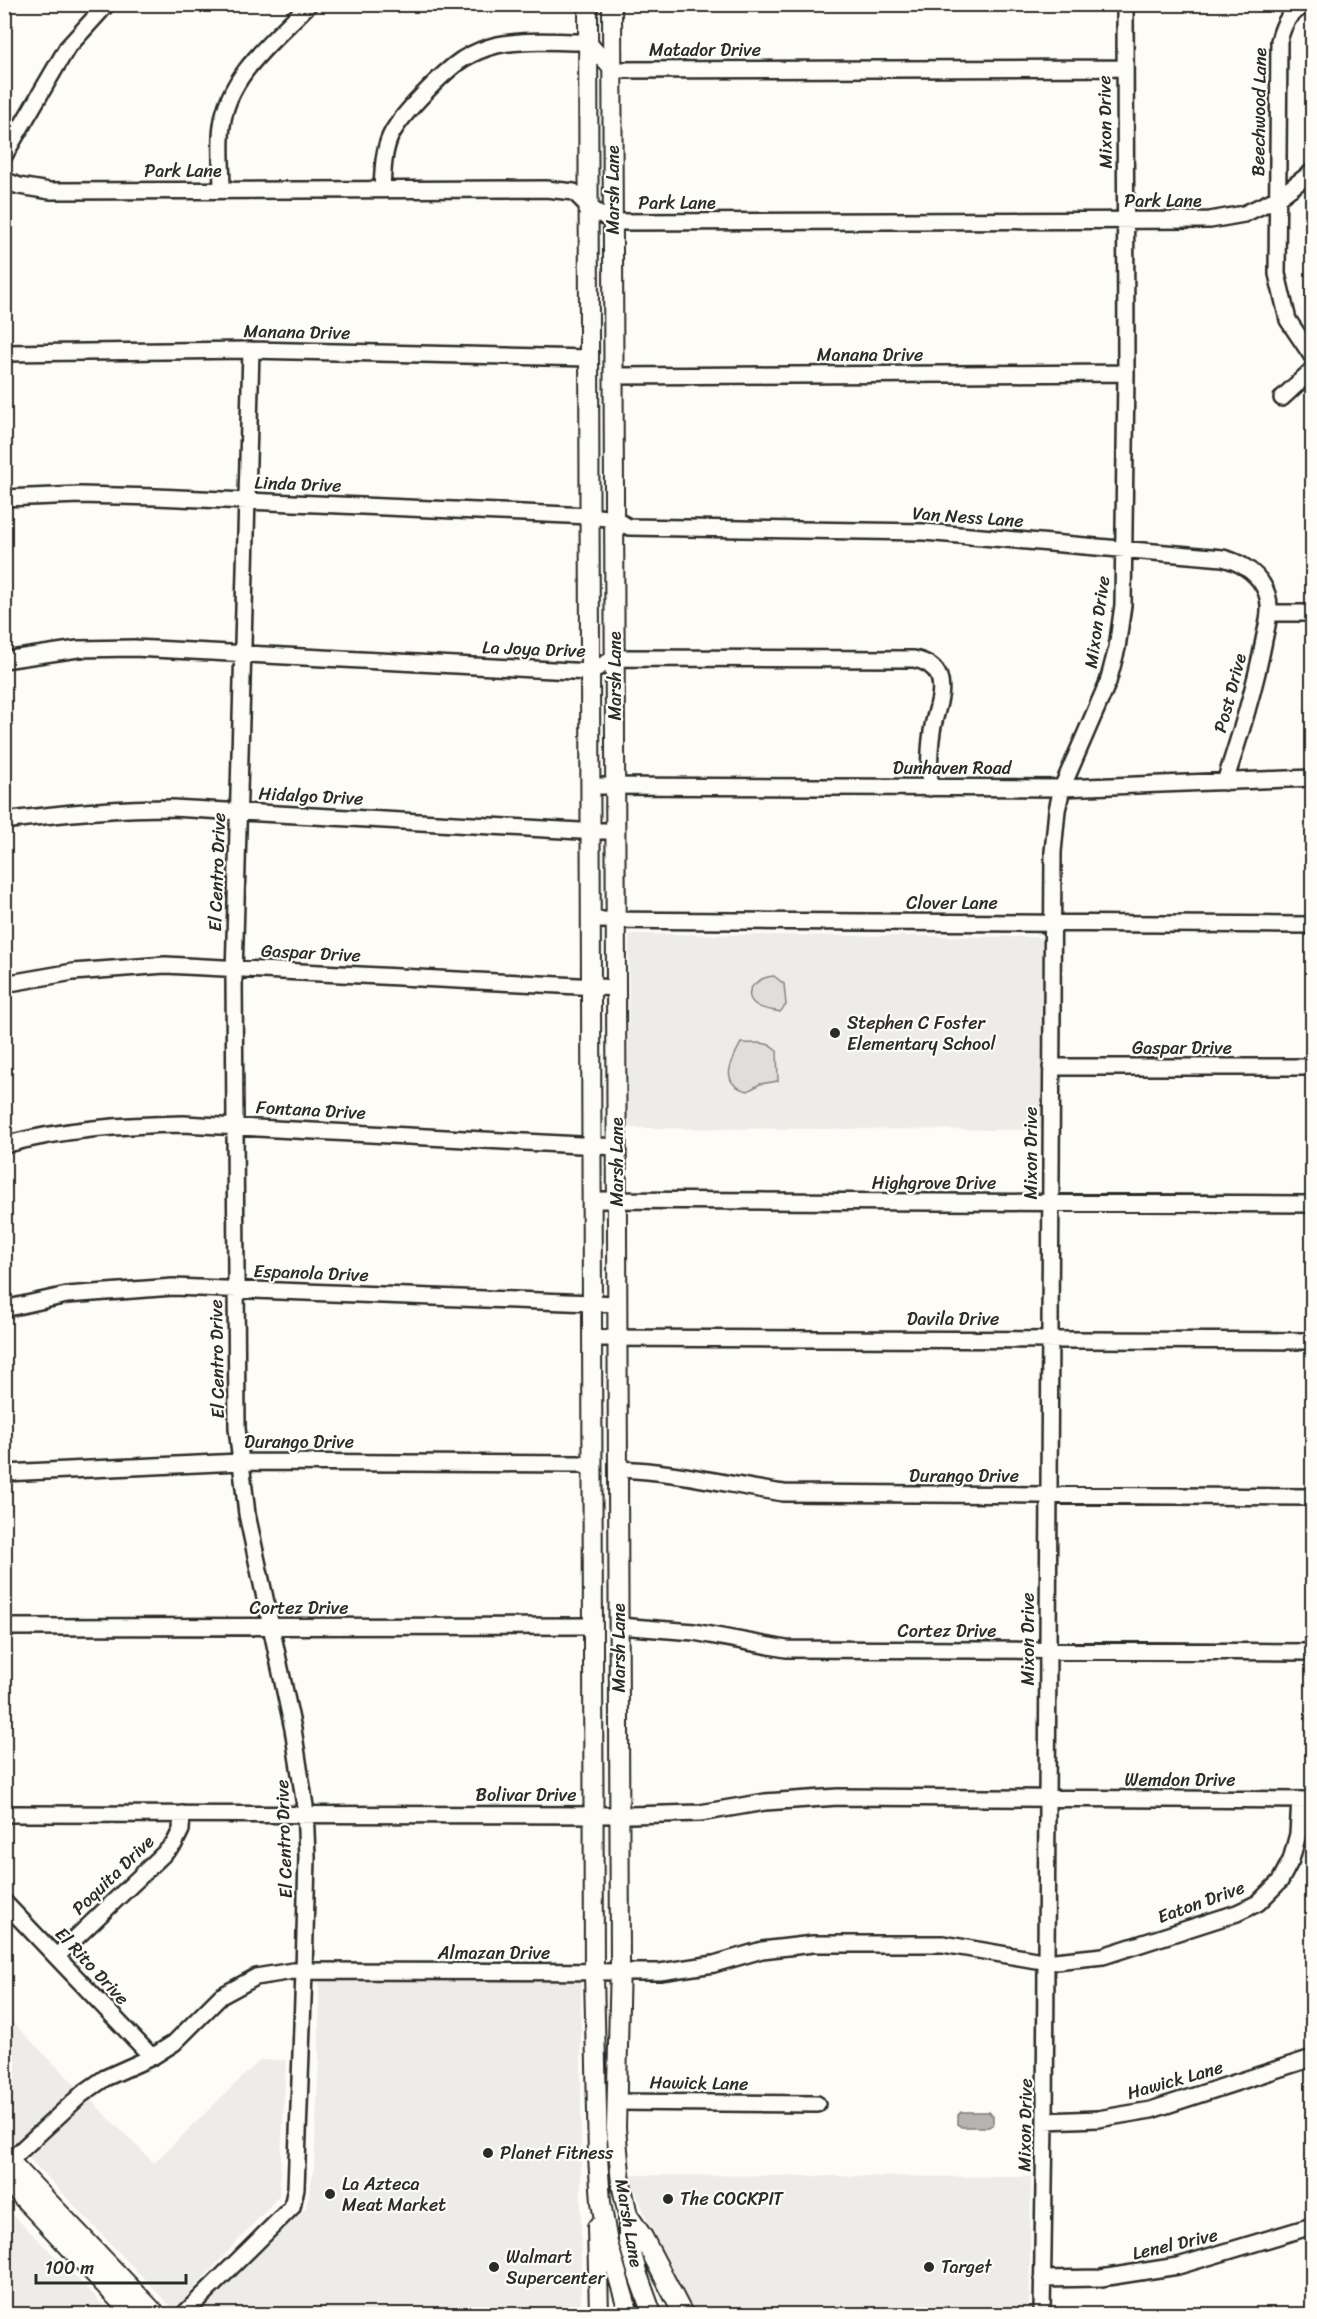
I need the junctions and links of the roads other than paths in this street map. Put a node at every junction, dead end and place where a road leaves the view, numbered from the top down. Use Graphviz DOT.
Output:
graph roads {
  1 [pos="107,4"];
  2 [pos="309,4"];
  3 [pos="588,4"];
  4 [pos="1125,4"];
  5 [pos="1308,4"];
  6 [pos="612,11"];
  7 [pos="588,42"];
  8 [pos="1124,68"];
  9 [pos="613,70"];
  10 [pos="588,93"];
  11 [pos="4,156"];
  12 [pos="613,170"];
  13 [pos="1312,172"];
  14 [pos="4,180"];
  15 [pos="382,189"];
  16 [pos="222,190"];
  17 [pos="584,197"];
  18 [pos="1278,198"];
  19 [pos="1126,221"];
  20 [pos="613,222"];
  21 [pos="589,246"];
  22 [pos="614,332"];
  23 [pos="251,350"];
  24 [pos="4,353"];
  25 [pos="1312,356"];
  26 [pos="589,358"];
  27 [pos="1312,370"];
  28 [pos="1126,373"];
  29 [pos="614,376"];
  30 [pos="1282,398"];
  31 [pos="590,401"];
  32 [pos="4,498"];
  33 [pos="247,501"];
  34 [pos="590,516"];
  35 [pos="614,519"];
  36 [pos="1125,549"];
  37 [pos="1269,613"];
  38 [pos="1312,613"];
  39 [pos="242,653"];
  40 [pos="615,658"];
  41 [pos="4,660"];
  42 [pos="590,672"];
  43 [pos="1312,778"];
  44 [pos="1225,782"];
  45 [pos="591,786"];
  46 [pos="616,786"];
  47 [pos="930,788"];
  48 [pos="1062,788"];
  49 [pos="238,811"];
  50 [pos="4,821"];
  51 [pos="591,831"];
  52 [pos="616,831"];
  53 [pos="591,920"];
  54 [pos="617,920"];
  55 [pos="1052,924"];
  56 [pos="1312,925"];
  57 [pos="234,968"];
  58 [pos="4,984"];
  59 [pos="591,988"];
  60 [pos="617,988"];
  61 [pos="1051,1067"];
  62 [pos="1312,1067"];
  63 [pos="234,1125"];
  64 [pos="4,1145"];
  65 [pos="592,1146"];
  66 [pos="617,1147"];
  67 [pos="592,1200"];
  68 [pos="617,1200"];
  69 [pos="1050,1203"];
  70 [pos="1312,1204"];
  71 [pos="235,1289"];
  72 [pos="592,1303"];
  73 [pos="618,1304"];
  74 [pos="4,1309"];
  75 [pos="618,1337"];
  76 [pos="592,1338"];
  77 [pos="1049,1339"];
  78 [pos="1312,1341"];
  79 [pos="240,1462"];
  80 [pos="593,1468"];
  81 [pos="618,1469"];
  82 [pos="4,1473"];
  83 [pos="1048,1496"];
  84 [pos="1312,1497"];
  85 [pos="593,1626"];
  86 [pos="619,1626"];
  87 [pos="4,1627"];
  88 [pos="271,1627"];
  89 [pos="1047,1650"];
  90 [pos="1312,1652"];
  91 [pos="1047,1799"];
  92 [pos="1306,1800"];
  93 [pos="4,1814"];
  94 [pos="182,1814"];
  95 [pos="306,1815"];
  96 [pos="594,1815"];
  97 [pos="620,1815"];
  98 [pos="4,1902"];
  99 [pos="57,1956"];
  100 [pos="1046,1961"];
  101 [pos="304,1972"];
  102 [pos="594,1973"];
  103 [pos="620,1973"];
  104 [pos="152,2057"];
  105 [pos="1312,2058"];
  106 [pos="598,2102"];
  107 [pos="617,2102"];
  108 [pos="818,2104"];
  109 [pos="1045,2121"];
  110 [pos="6,2165"];
  111 [pos="601,2202"];
  112 [pos="628,2215"];
  113 [pos="1312,2226"];
  114 [pos="1042,2279"];
  115 [pos="132,2314"];
  116 [pos="156,2314"];
  117 [pos="184,2314"];
  118 [pos="599,2314"];
  119 [pos="629,2314"];
  120 [pos="652,2314"];
  121 [pos="683,2314"];
  122 [pos="1042,2314"];
  1 -- 11 [label="street"];
  2 -- 16 [label="street"];
  3 -- 7 [label="main road, Marsh Lane"];
  4 -- 8 [label="street, Mixon Drive"];
  5 -- 18 [label="street, Beechwood Lane"];
  6 -- 7 [label="main road"];
  6 -- 9 [label="main road, Marsh Lane"];
  7 -- 9 [label="street"];
  7 -- 10 [label="main road, Marsh Lane"];
  7 -- 15 [label="street"];
  8 -- 9 [label="street, Matador Drive"];
  8 -- 19 [label="street, Mixon Drive"];
  9 -- 10 [label="main road"];
  9 -- 12 [label="main road, Marsh Lane"];
  10 -- 17 [label="main road, Marsh Lane"];
  12 -- 17 [label="main road"];
  12 -- 20 [label="main road, Marsh Lane"];
  13 -- 18 [label="street, Park Lane"];
  14 -- 16 [label="street, Park Lane"];
  15 -- 16 [label="street, Park Lane"];
  15 -- 17 [label="street, Park Lane"];
  17 -- 20 [label="street, Park Lane"];
  17 -- 21 [label="main road, Marsh Lane"];
  18 -- 19 [label="street, Park Lane"];
  18 -- 25 [label="street, Beechwood Lane"];
  19 -- 20 [label="street, Park Lane"];
  19 -- 28 [label="street, Mixon Drive"];
  20 -- 21 [label="main road"];
  20 -- 22 [label="main road, Marsh Lane"];
  21 -- 26 [label="main road, Marsh Lane"];
  22 -- 26 [label="main road"];
  22 -- 29 [label="main road, Marsh Lane"];
  23 -- 24 [label="street, Manana Drive"];
  23 -- 26 [label="street, Manana Drive"];
  23 -- 33 [label="street, El Centro Drive"];
  26 -- 29 [label="main road"];
  26 -- 31 [label="main road, Marsh Lane"];
  27 -- 30 [label="street"];
  28 -- 29 [label="street, Manana Drive"];
  28 -- 36 [label="street, Mixon Drive"];
  29 -- 31 [label="main road"];
  29 -- 35 [label="main road, Marsh Lane"];
  31 -- 34 [label="main road, Marsh Lane"];
  32 -- 33 [label="street, Linda Drive"];
  33 -- 34 [label="street, Linda Drive"];
  33 -- 39 [label="street, El Centro Drive"];
  34 -- 35 [label="street, Van Ness Lane"];
  34 -- 42 [label="main road, Marsh Lane"];
  35 -- 36 [label="street, Van Ness Lane"];
  35 -- 40 [label="main road, Marsh Lane"];
  36 -- 37 [label="street, Van Ness Lane"];
  36 -- 48 [label="street, Mixon Drive"];
  37 -- 38 [label="street"];
  37 -- 44 [label="street, Post Drive"];
  39 -- 41 [label="street, La Joya Drive"];
  39 -- 42 [label="street, La Joya Drive"];
  39 -- 49 [label="street, El Centro Drive"];
  40 -- 42 [label="street, La Joya Drive"];
  40 -- 46 [label="main road, Marsh Lane"];
  40 -- 47 [label="street, La Joya Drive"];
  42 -- 45 [label="main road, Marsh Lane"];
  43 -- 44 [label="street, Dunhaven Road"];
  44 -- 48 [label="street, Dunhaven Road"];
  45 -- 46 [label="street, Dunhaven Road"];
  45 -- 51 [label="main road, Marsh Lane"];
  46 -- 47 [label="street, Dunhaven Road"];
  46 -- 52 [label="main road, Marsh Lane"];
  47 -- 48 [label="street, Dunhaven Road"];
  48 -- 55 [label="street, Mixon Drive"];
  49 -- 50 [label="street, Hidalgo Drive"];
  49 -- 51 [label="street, Hidalgo Drive"];
  49 -- 57 [label="street, El Centro Drive"];
  51 -- 52 [label="street, Hidalgo Drive"];
  51 -- 53 [label="main road, Marsh Lane"];
  52 -- 54 [label="main road, Marsh Lane"];
  53 -- 54 [label="street, Clover Lane"];
  53 -- 59 [label="main road, Marsh Lane"];
  54 -- 55 [label="street, Clover Lane"];
  54 -- 60 [label="main road, Marsh Lane"];
  55 -- 56 [label="street, Clover Lane"];
  55 -- 61 [label="street, Mixon Drive"];
  57 -- 58 [label="street, Gaspar Drive"];
  57 -- 59 [label="street, Gaspar Drive"];
  57 -- 63 [label="street, El Centro Drive"];
  59 -- 60 [label="street, Gaspar Drive"];
  59 -- 65 [label="main road, Marsh Lane"];
  60 -- 66 [label="main road, Marsh Lane"];
  61 -- 62 [label="street, Gaspar Drive"];
  61 -- 69 [label="street, Mixon Drive"];
  63 -- 64 [label="street, Fontana Drive"];
  63 -- 65 [label="street, Fontana Drive"];
  63 -- 71 [label="street, El Centro Drive"];
  65 -- 66 [label="street, Fontana Drive"];
  65 -- 67 [label="main road, Marsh Lane"];
  66 -- 68 [label="main road, Marsh Lane"];
  67 -- 68 [label="street, Highgrove Drive"];
  67 -- 72 [label="main road, Marsh Lane"];
  68 -- 69 [label="street, Highgrove Drive"];
  68 -- 73 [label="main road, Marsh Lane"];
  69 -- 70 [label="street, Highgrove Drive"];
  69 -- 77 [label="street, Mixon Drive"];
  71 -- 72 [label="street, Espanola Drive"];
  71 -- 74 [label="street, Espanola Drive"];
  71 -- 79 [label="street, El Centro Drive"];
  72 -- 73 [label="street, Espanola Drive"];
  72 -- 76 [label="main road, Marsh Lane"];
  73 -- 75 [label="main road, Marsh Lane"];
  75 -- 76 [label="street, Davila Drive"];
  75 -- 77 [label="street, Davila Drive"];
  75 -- 81 [label="main road, Marsh Lane"];
  76 -- 80 [label="main road, Marsh Lane"];
  77 -- 78 [label="street, Davila Drive"];
  77 -- 83 [label="street, Mixon Drive"];
  79 -- 80 [label="street, Durango Drive"];
  79 -- 82 [label="street, Durango Drive"];
  79 -- 88 [label="street, El Centro Drive"];
  80 -- 81 [label="main road"];
  80 -- 85 [label="main road, Marsh Lane"];
  81 -- 83 [label="street, Durango Drive"];
  81 -- 86 [label="main road, Marsh Lane"];
  83 -- 84 [label="street, Durango Drive"];
  83 -- 89 [label="street, Mixon Drive"];
  85 -- 86 [label="main road"];
  85 -- 88 [label="street, Cortez Drive"];
  85 -- 96 [label="main road, Marsh Lane"];
  86 -- 89 [label="street, Cortez Drive"];
  86 -- 97 [label="main road, Marsh Lane"];
  87 -- 88 [label="street, Cortez Drive"];
  88 -- 95 [label="street, El Centro Drive"];
  89 -- 90 [label="street, Cortez Drive"];
  89 -- 91 [label="street, Mixon Drive"];
  91 -- 92 [label="street, Wemdon Drive"];
  91 -- 97 [label="street, Bolivar Drive"];
  91 -- 100 [label="street, Mixon Drive"];
  92 -- 100 [label="street, Eaton Drive"];
  93 -- 94 [label="street, Bolivar Drive"];
  94 -- 95 [label="street, Bolivar Drive"];
  94 -- 99 [label="street, Poquita Drive"];
  95 -- 96 [label="street, Bolivar Drive"];
  95 -- 101 [label="street, El Centro Drive"];
  96 -- 97 [label="street, Bolivar Drive"];
  96 -- 102 [label="main road, Marsh Lane"];
  97 -- 103 [label="main road, Marsh Lane"];
  98 -- 99 [label="street, El Rito Drive"];
  99 -- 104 [label="street, El Rito Drive"];
  100 -- 103 [label="street, Almazan Drive"];
  100 -- 109 [label="street, Mixon Drive"];
  101 -- 102 [label="street, Almazan Drive"];
  101 -- 104 [label="street, Almazan Drive"];
  101 -- 117 [label="street, El Centro Drive"];
  102 -- 103 [label="street, Almazan Drive"];
  102 -- 106 [label="main road, Marsh Lane"];
  103 -- 107 [label="main road, Marsh Lane"];
  104 -- 110 [label="street, Almazan Drive"];
  105 -- 109 [label="street, Hawick Lane"];
  106 -- 107 [label="main road"];
  106 -- 111 [label="main road, Marsh Lane"];
  107 -- 108 [label="street, Hawick Lane"];
  107 -- 112 [label="main road, Marsh Lane"];
  109 -- 114 [label="street, Mixon Drive"];
  110 -- 115 [label="main road"];
  110 -- 116 [label="main road"];
  111 -- 118 [label="main road"];
  111 -- 119 [label="main road, Marsh Lane"];
  112 -- 120 [label="main road, Marsh Lane"];
  112 -- 121 [label="main road"];
  113 -- 114 [label="street, Lenel Drive"];
  114 -- 122 [label="street, Mixon Drive"];
}
